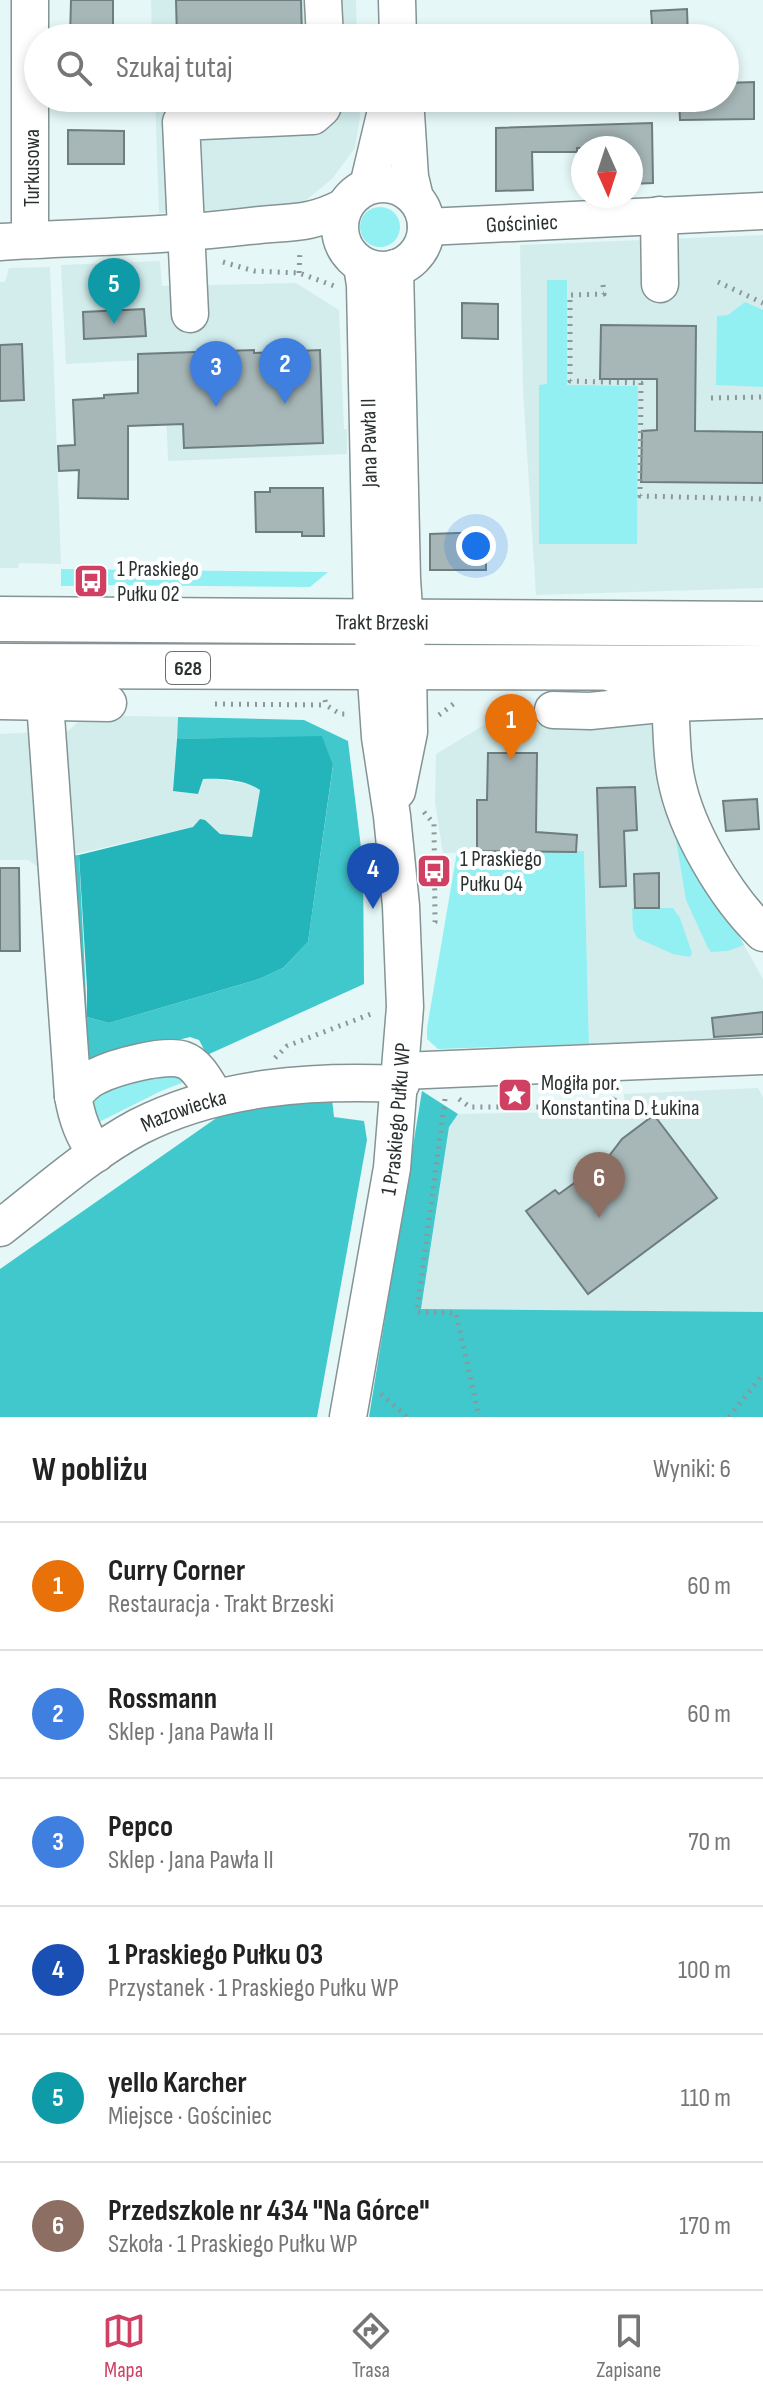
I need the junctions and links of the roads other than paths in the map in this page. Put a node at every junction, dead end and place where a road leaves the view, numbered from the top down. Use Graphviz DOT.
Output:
graph roads {
  1 [pos="30,0"];
  2 [pos="323,0"];
  3 [pos="397,0"];
  4 [pos="26,24"];
  5 [pos="324,24"];
  6 [pos="398,24"];
  7 [pos="24,35"];
  8 [pos="16,82"];
  9 [pos="318,112"];
  10 [pos="384,112"];
  11 [pos="406,112"];
  12 [pos="356,196"];
  13 [pos="763,211"];
  14 [pos="420,213"];
  15 [pos="659,215"];
  16 [pos="187,233"];
  17 [pos="15,241"];
  18 [pos="369,263"];
  19 [pos="660,284"];
  20 [pos="190,314"];
  21 [pos="0,619"];
  22 [pos="388,621"];
  23 [pos="763,624"];
  24 [pos="0,666"];
  25 [pos="392,668"];
  26 [pos="601,668"];
  27 [pos="763,668"];
  28 [pos="763,700"];
  29 [pos="0,701"];
  30 [pos="45,702"];
  31 [pos="108,703"];
  32 [pos="670,703"];
  33 [pos="553,710"];
  34 [pos="763,933"];
  35 [pos="763,1056"];
  36 [pos="401,1078"];
  37 [pos="73,1096"];
  38 [pos="216,1098"];
  39 [pos="96,1154"];
  40 [pos="0,1228"];
  41 [pos="348,1417"];
  1 -- 4 [label="street, Turkusowa"];
  2 -- 5 [label="street"];
  3 -- 6 [label="street"];
  7 -- 8 [label="street, Turkusowa"];
  8 -- 17 [label="street, Turkusowa"];
  9 -- 16 [label="street"];
  10 -- 12 [label="street"];
  11 -- 14 [label="street"];
  12 -- 14 [label="street"];
  12 -- 16 [label="street"];
  12 -- 18 [label="street"];
  13 -- 15 [label="street, Gościniec"];
  14 -- 15 [label="street, Gościniec"];
  14 -- 18 [label="street"];
  15 -- 19 [label="street"];
  16 -- 17 [label="street"];
  16 -- 18 [label="street"];
  16 -- 20 [label="street"];
  18 -- 22 [label="street, Jana Pawła II"];
  21 -- 22 [label="main road, Trakt Brzeski / 628"];
  22 -- 23 [label="main road, Trakt Brzeski / 628"];
  22 -- 25 [label="street, Jana Pawła II"];
  24 -- 25 [label="main road, 628"];
  25 -- 26 [label="main road, 628"];
  25 -- 36 [label="street, 1 Praskiego Pułku WP"];
  26 -- 27 [label="main road, 628"];
  26 -- 32 [label="street"];
  28 -- 32 [label="street"];
  29 -- 30 [label="street"];
  30 -- 31 [label="street"];
  30 -- 37 [label="street"];
  32 -- 33 [label="street"];
  32 -- 34 [label="street"];
  35 -- 36 [label="street, Mazowiecka"];
  36 -- 38 [label="street, Mazowiecka"];
  36 -- 41 [label="street, 1 Praskiego Pułku WP"];
  37 -- 38 [label="street"];
  37 -- 39 [label="street"];
  38 -- 39 [label="street, Mazowiecka"];
  39 -- 40 [label="street, Mazowiecka"];
}
